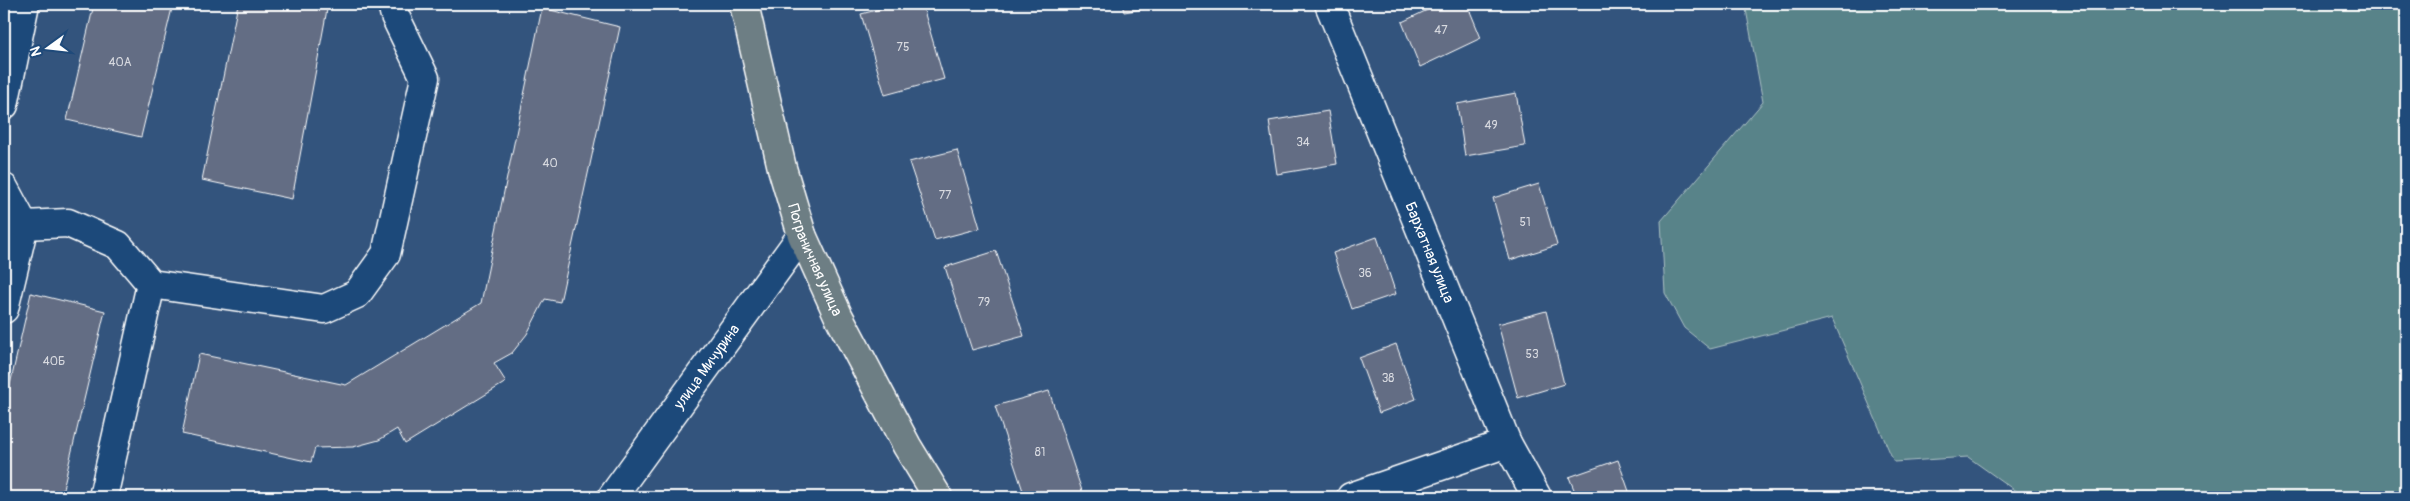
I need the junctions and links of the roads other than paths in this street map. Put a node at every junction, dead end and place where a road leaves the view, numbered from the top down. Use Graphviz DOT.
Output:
graph roads {
  1 [pos="25,4"];
  2 [pos="392,4"];
  3 [pos="744,4"];
  4 [pos="1329,4"];
  5 [pos="4,106"];
  6 [pos="4,188"];
  7 [pos="24,225"];
  8 [pos="802,235"];
  9 [pos="151,284"];
  10 [pos="4,309"];
  11 [pos="1507,443"];
  12 [pos="103,497"];
  13 [pos="612,497"];
  14 [pos="938,497"];
  15 [pos="1351,497"];
  16 [pos="1537,497"];
  1 -- 5 [label="street"];
  2 -- 9 [label="street"];
  3 -- 8 [label="main road, Пограничная улица"];
  4 -- 11 [label="street, Бархатная улица"];
  6 -- 7 [label="street"];
  7 -- 9 [label="street"];
  7 -- 10 [label="street"];
  8 -- 13 [label="street, улица Мичурина"];
  8 -- 14 [label="main road, Пограничная улица"];
  9 -- 12 [label="street"];
  11 -- 15 [label="street"];
  11 -- 16 [label="street, Бархатная улица"];
}
